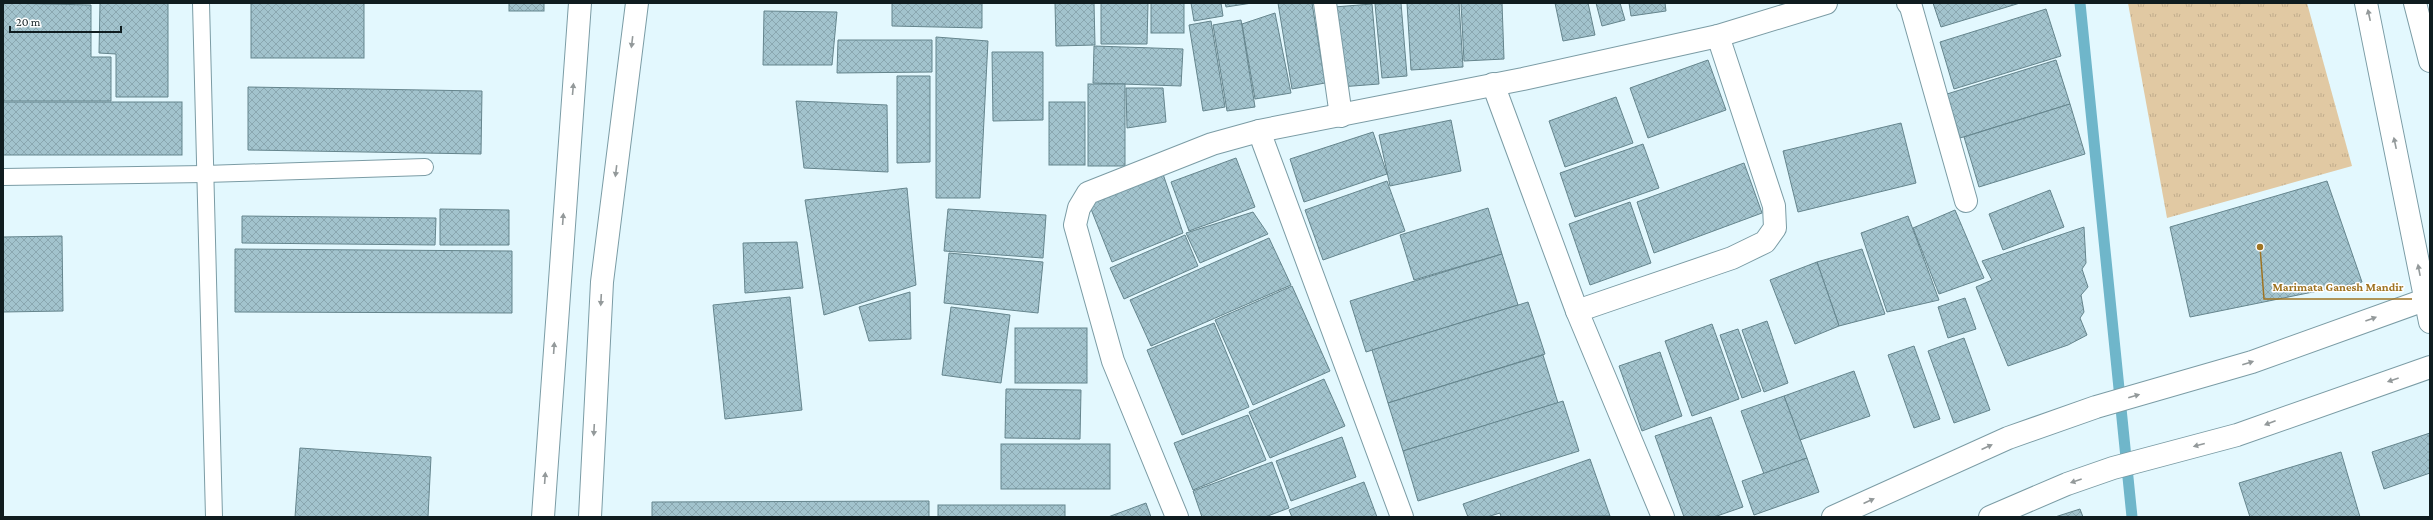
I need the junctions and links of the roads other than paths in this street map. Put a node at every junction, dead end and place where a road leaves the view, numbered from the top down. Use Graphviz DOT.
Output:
graph roads {
  1 [pos="202,3"];
  2 [pos="580,3"];
  3 [pos="637,3"];
  4 [pos="1325,3"];
  5 [pos="1826,3"];
  6 [pos="1908,3"];
  7 [pos="2366,3"];
  8 [pos="2415,3"];
  9 [pos="1718,36"];
  10 [pos="2430,61"];
  11 [pos="1493,84"];
  12 [pos="1341,116"];
  13 [pos="1259,131"];
  14 [pos="425,167"];
  15 [pos="206,174"];
  16 [pos="3,177"];
  17 [pos="1966,201"];
  18 [pos="2427,299"];
  19 [pos="1577,310"];
  20 [pos="2430,322"];
  21 [pos="2430,367"];
  22 [pos="214,517"];
  23 [pos="543,517"];
  24 [pos="590,517"];
  25 [pos="1177,517"];
  26 [pos="1402,517"];
  27 [pos="1663,517"];
  28 [pos="1833,517"];
  29 [pos="1991,517"];
  1 -- 15 [label="lane"];
  23 -- 2 [label="street, one-way"];
  3 -- 24 [label="street, one-way"];
  4 -- 12 [label="street"];
  5 -- 9 [label="street"];
  6 -- 17 [label="street"];
  18 -- 7 [label="street, one-way"];
  8 -- 10 [label="street"];
  9 -- 11 [label="street"];
  9 -- 19 [label="street"];
  11 -- 12 [label="street"];
  11 -- 19 [label="street"];
  12 -- 13 [label="street"];
  13 -- 25 [label="street"];
  13 -- 26 [label="street"];
  14 -- 15 [label="lane"];
  15 -- 16 [label="lane"];
  15 -- 22 [label="lane"];
  18 -- 20 [label="street"];
  28 -- 18 [label="street, one-way"];
  19 -- 27 [label="street"];
  21 -- 29 [label="street, one-way"];
}
